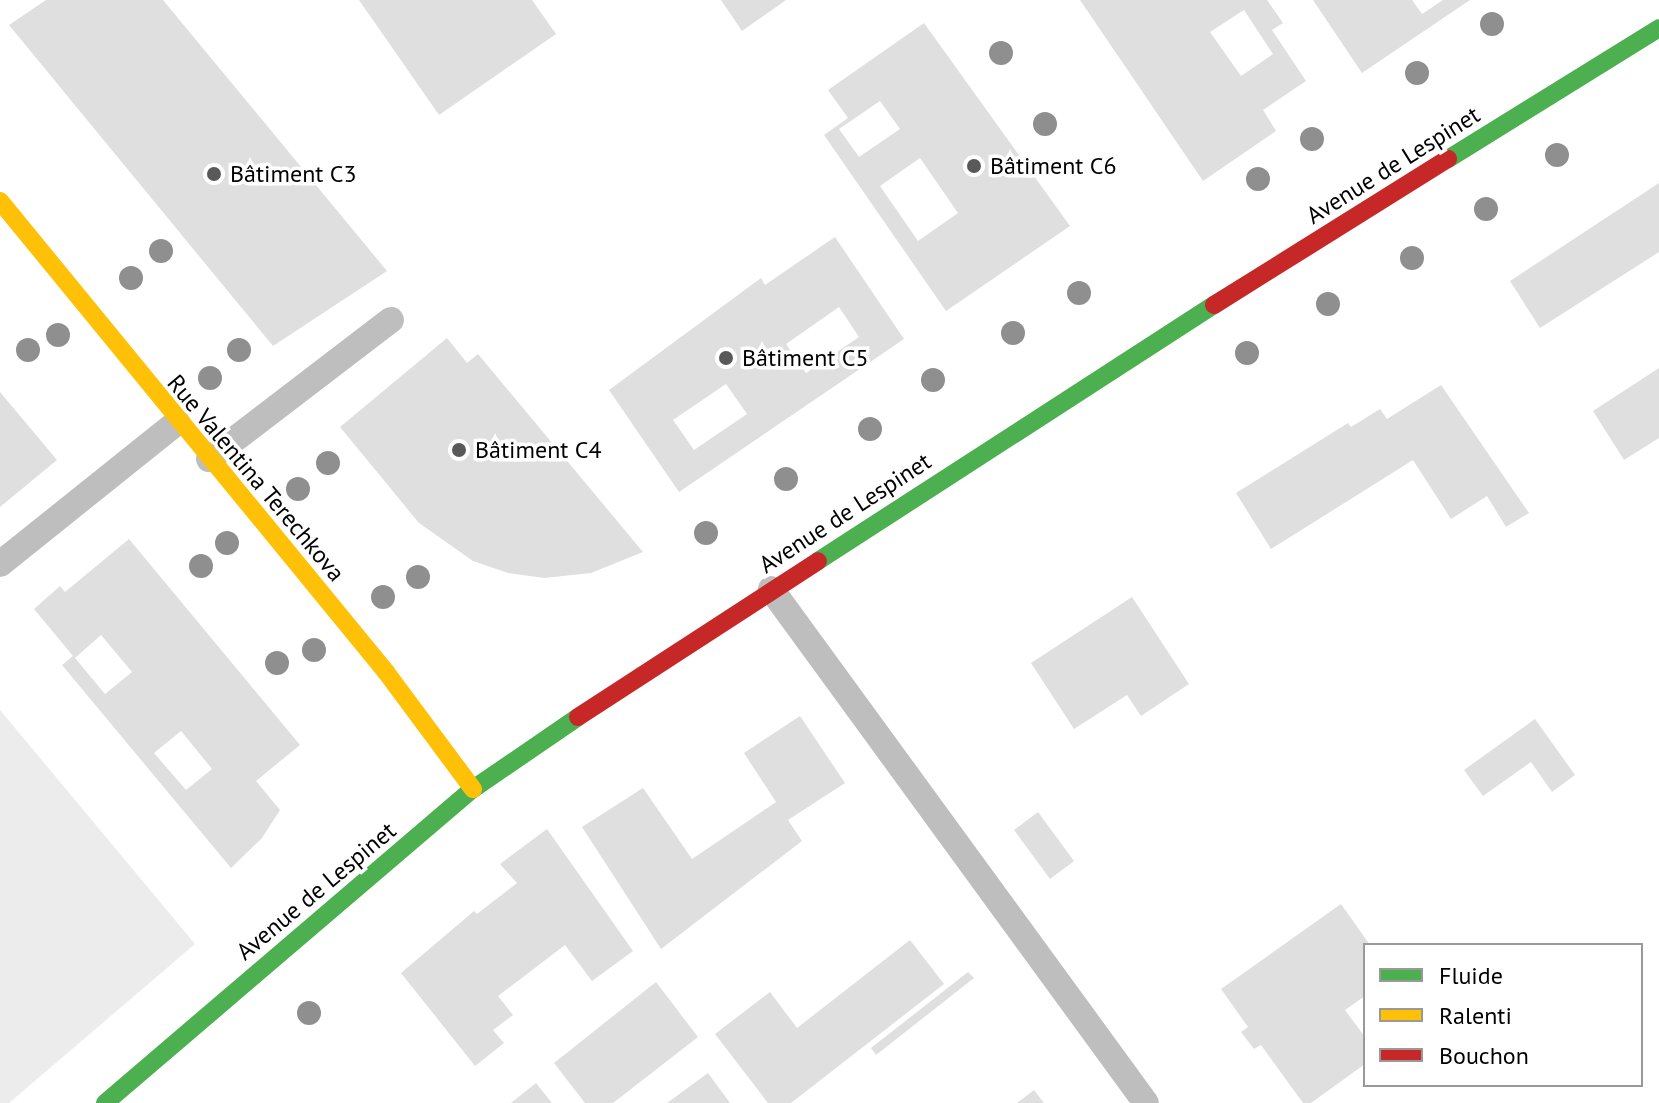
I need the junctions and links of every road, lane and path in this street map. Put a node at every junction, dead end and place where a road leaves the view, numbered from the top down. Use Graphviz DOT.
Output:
graph roads {
  1 [pos="1659,28"];
  2 [pos="0,201"];
  3 [pos="391,320"];
  4 [pos="177,422"];
  5 [pos="209,459"];
  6 [pos="0,564"];
  7 [pos="771,589"];
  8 [pos="473,789"];
  9 [pos="105,1103"];
  10 [pos="1146,1103"];
  1 -- 7 [label="street, Avenue de Lespinet"];
  2 -- 4 [label="street, Rue Valentina Terechkova"];
  3 -- 5 [label="lane"];
  4 -- 5 [label="street, Rue Valentina Terechkova"];
  4 -- 6 [label="lane"];
  5 -- 8 [label="street, Rue Valentina Terechkova"];
  7 -- 8 [label="street, Avenue de Lespinet"];
  7 -- 10 [label="lane"];
  8 -- 9 [label="street, Avenue de Lespinet"];
}
